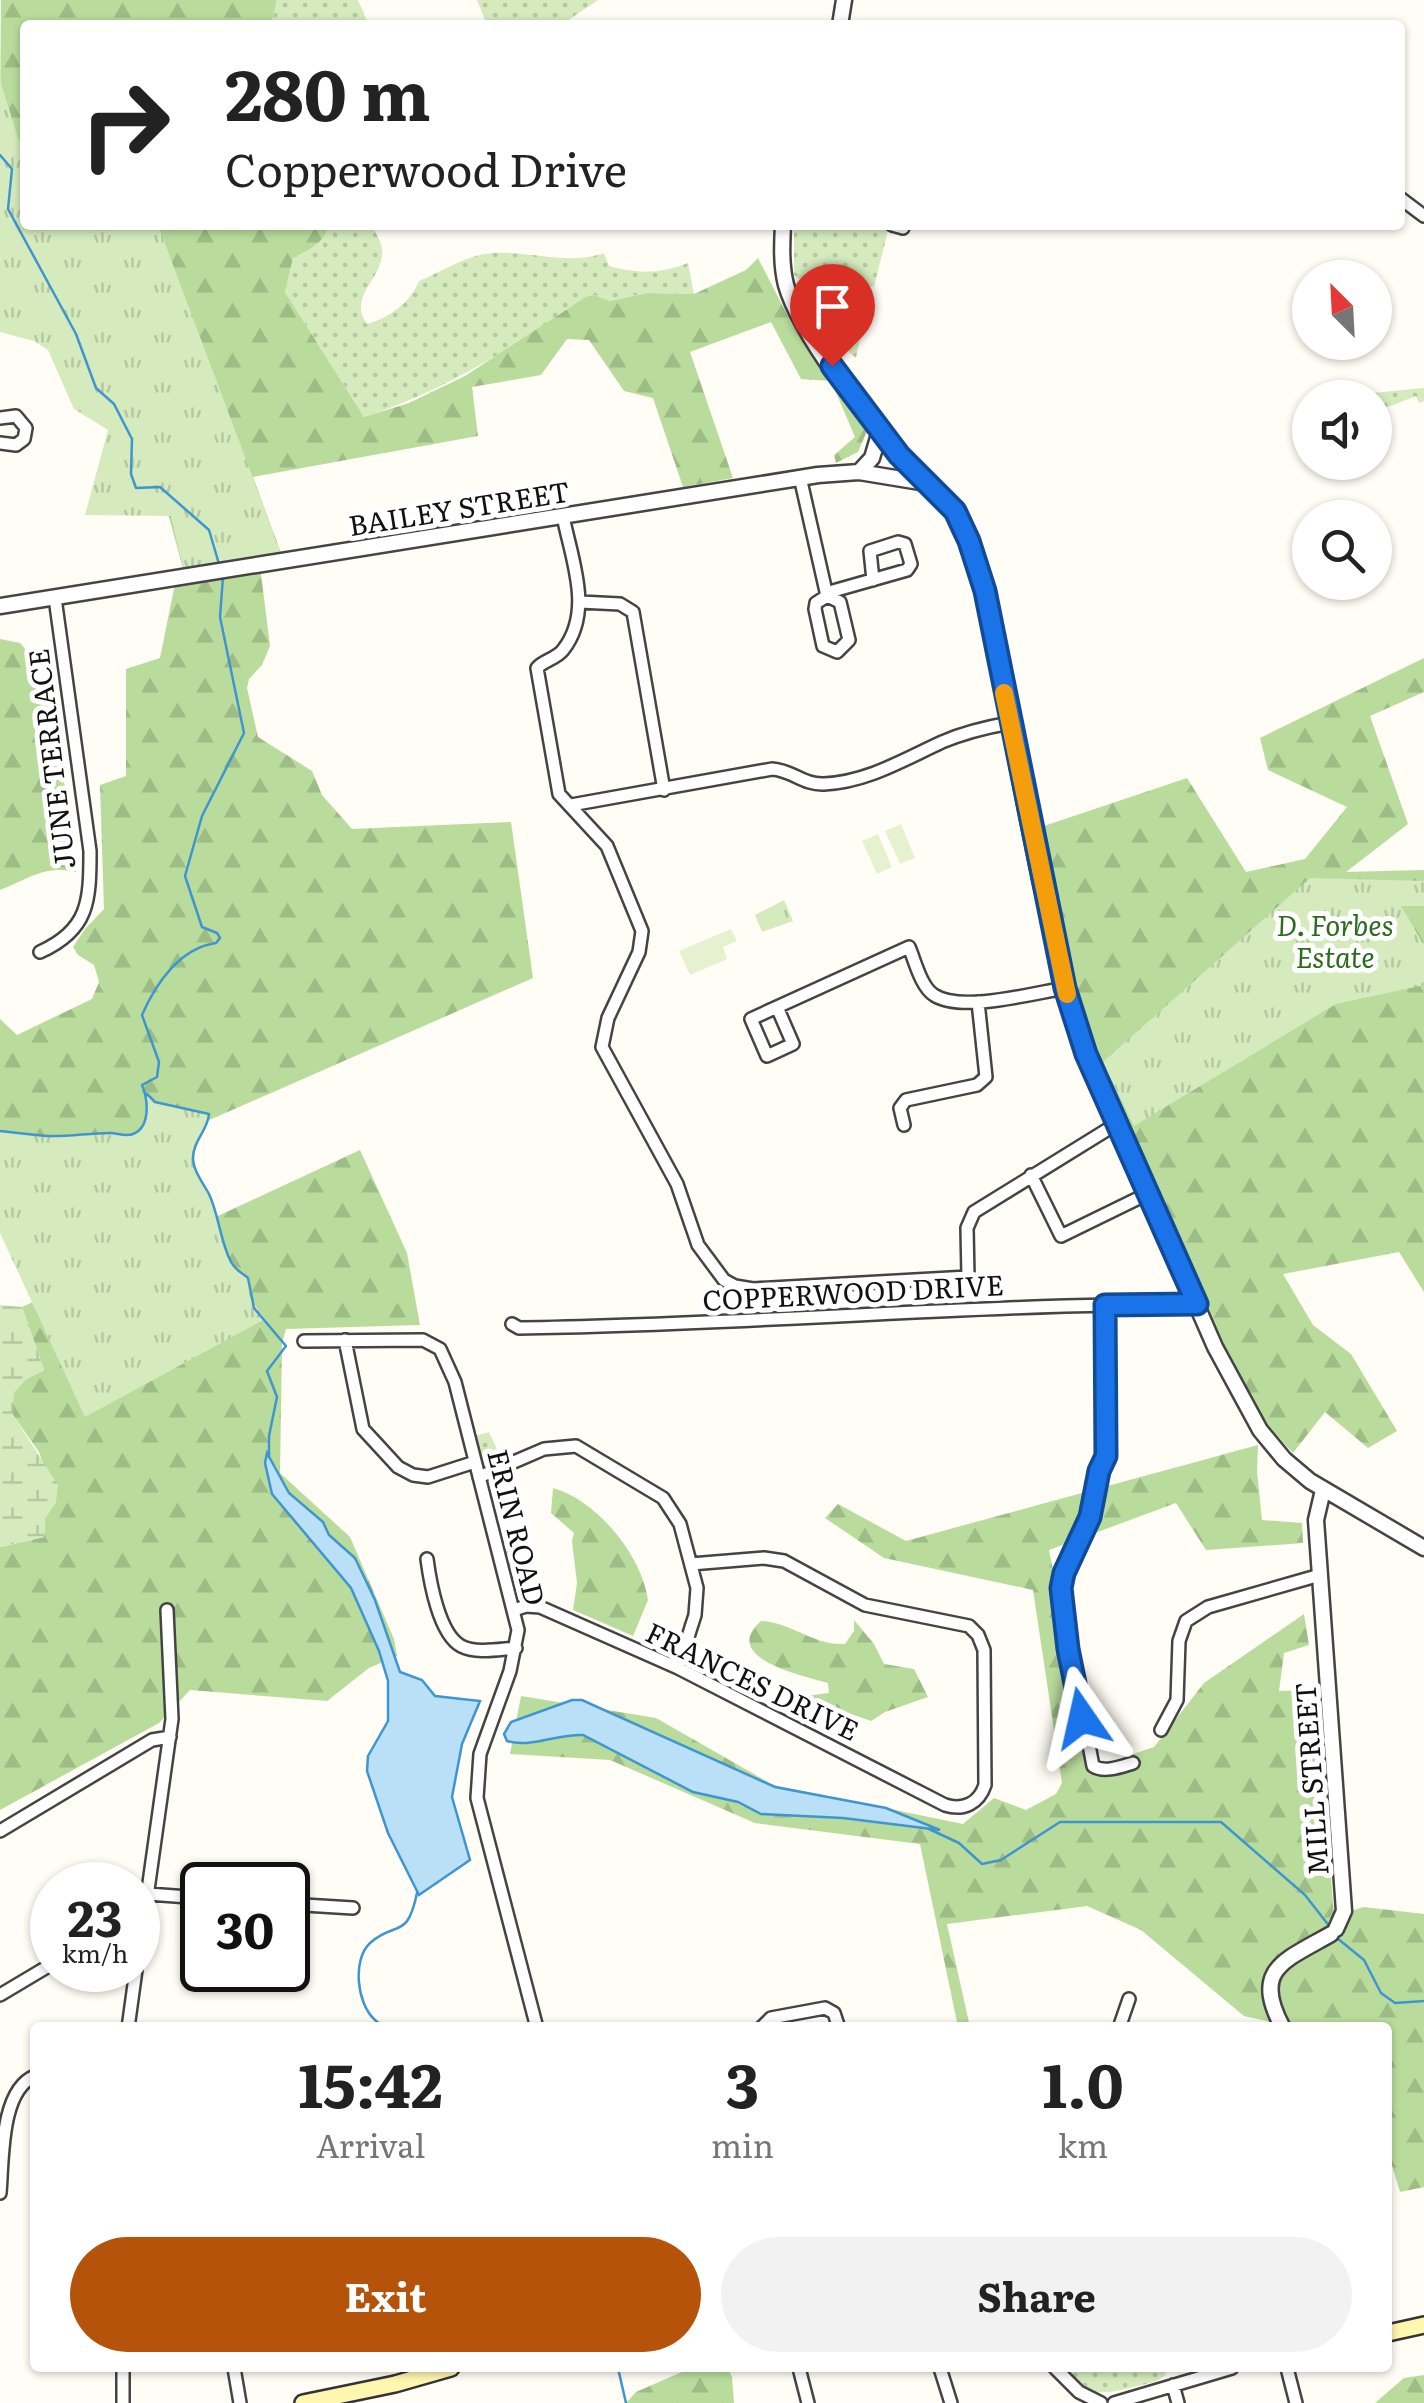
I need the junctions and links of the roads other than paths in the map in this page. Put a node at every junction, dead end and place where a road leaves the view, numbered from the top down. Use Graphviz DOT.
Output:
graph roads {
  1 [pos="783,230"];
  2 [pos="0,417"];
  3 [pos="880,431"];
  4 [pos="0,443"];
  5 [pos="859,472"];
  6 [pos="800,477"];
  7 [pos="926,483"];
  8 [pos="563,516"];
  9 [pos="873,580"];
  10 [pos="826,595"];
  11 [pos="55,598"];
  12 [pos="580,602"];
  13 [pos="0,606"];
  14 [pos="1010,723"];
  15 [pos="664,790"];
  16 [pos="571,805"];
  17 [pos="40,952"];
  18 [pos="1065,988"];
  19 [pos="978,1002"];
  20 [pos="777,1006"];
  21 [pos="1118,1123"];
  22 [pos="904,1125"];
  23 [pos="1031,1176"];
  24 [pos="1149,1192"];
  25 [pos="1197,1304"];
  26 [pos="1105,1305"];
  27 [pos="512,1324"];
  28 [pos="345,1340"];
  29 [pos="304,1341"];
  30 [pos="475,1462"];
  31 [pos="478,1477"];
  32 [pos="1323,1490"];
  33 [pos="1424,1548"];
  34 [pos="426,1558"];
  35 [pos="692,1564"];
  36 [pos="1320,1575"];
  37 [pos="167,1610"];
  38 [pos="514,1610"];
  39 [pos="516,1648"];
  40 [pos="678,1668"];
  41 [pos="1161,1730"];
  42 [pos="170,1737"];
  43 [pos="1132,1763"];
  44 [pos="0,1830"];
  45 [pos="152,1862"];
  46 [pos="310,1905"];
  47 [pos="352,1908"];
  48 [pos="30,1977"];
  49 [pos="133,1992"];
  50 [pos="0,1995"];
  51 [pos="1129,1999"];
  52 [pos="129,2022"];
  53 [pos="534,2022"];
  54 [pos="767,2022"];
  55 [pos="837,2022"];
  56 [pos="1122,2022"];
  57 [pos="1280,2022"];
  58 [pos="30,2079"];
  59 [pos="6,2096"];
  60 [pos="3,2135"];
  61 [pos="0,2194"];
  62 [pos="1424,2325"];
  63 [pos="1392,2332"];
  64 [pos="123,2372"];
  65 [pos="235,2372"];
  66 [pos="435,2372"];
  67 [pos="800,2372"];
  68 [pos="941,2372"];
  69 [pos="1059,2372"];
  70 [pos="1217,2372"];
  71 [pos="1289,2372"];
  72 [pos="1172,2384"];
  73 [pos="322,2401"];
  74 [pos="123,2403"];
  75 [pos="240,2403"];
  76 [pos="303,2403"];
  77 [pos="808,2403"];
  78 [pos="951,2403"];
  79 [pos="1101,2403"];
  80 [pos="1114,2403"];
  81 [pos="1178,2403"];
  82 [pos="1296,2403"];
  1 -- 3 [label="street"];
  2 -- 4 [label="street"];
  3 -- 5 [label="street"];
  3 -- 7 [label="street"];
  5 -- 6 [label="street, BAILEY STREET"];
  5 -- 7 [label="street, BAILEY STREET"];
  6 -- 8 [label="street, BAILEY STREET"];
  6 -- 10 [label="street"];
  7 -- 14 [label="street"];
  8 -- 11 [label="street, BAILEY STREET"];
  8 -- 12 [label="street"];
  9 -- 10 [label="street"];
  10 -- 10 [label="street"];
  11 -- 13 [label="street, BAILEY STREET"];
  11 -- 17 [label="street, JUNE TERRACE"];
  12 -- 15 [label="street"];
  12 -- 16 [label="street"];
  14 -- 15 [label="street"];
  14 -- 18 [label="street"];
  15 -- 16 [label="street"];
  16 -- 23 [label="street"];
  18 -- 19 [label="street"];
  18 -- 21 [label="street"];
  19 -- 20 [label="street"];
  19 -- 22 [label="street"];
  21 -- 23 [label="street"];
  21 -- 24 [label="street"];
  23 -- 24 [label="street"];
  24 -- 25 [label="street"];
  25 -- 26 [label="street, COPPERWOOD DRIVE"];
  25 -- 32 [label="street"];
  26 -- 27 [label="street, COPPERWOOD DRIVE"];
  26 -- 43 [label="street"];
  28 -- 29 [label="street, ERIN ROAD"];
  28 -- 30 [label="street, ERIN ROAD"];
  28 -- 30 [label="street"];
  30 -- 31 [label="street, ERIN ROAD"];
  31 -- 35 [label="street"];
  31 -- 38 [label="street, ERIN ROAD"];
  32 -- 33 [label="street"];
  32 -- 36 [label="street, MILL STREET"];
  34 -- 39 [label="street"];
  35 -- 40 [label="street"];
  35 -- 40 [label="street, FRANCES DRIVE"];
  36 -- 41 [label="street"];
  36 -- 57 [label="street, MILL STREET"];
  37 -- 42 [label="street"];
  38 -- 39 [label="street, ERIN ROAD"];
  38 -- 40 [label="street, FRANCES DRIVE"];
  39 -- 53 [label="street, ERIN ROAD"];
  42 -- 44 [label="street"];
  42 -- 45 [label="street"];
  46 -- 47 [label="street"];
  48 -- 50 [label="street"];
  49 -- 52 [label="street"];
  51 -- 56 [label="street"];
  54 -- 55 [label="street"];
  58 -- 59 [label="street"];
  59 -- 60 [label="street"];
  60 -- 61 [label="street"];
  62 -- 63 [label="main road"];
  64 -- 74 [label="street"];
  65 -- 75 [label="street"];
  66 -- 73 [label="main road"];
  67 -- 77 [label="street"];
  68 -- 78 [label="street"];
  69 -- 79 [label="street"];
  70 -- 72 [label="street"];
  71 -- 82 [label="street"];
  72 -- 80 [label="street"];
  72 -- 81 [label="street"];
  73 -- 76 [label="main road"];
}
